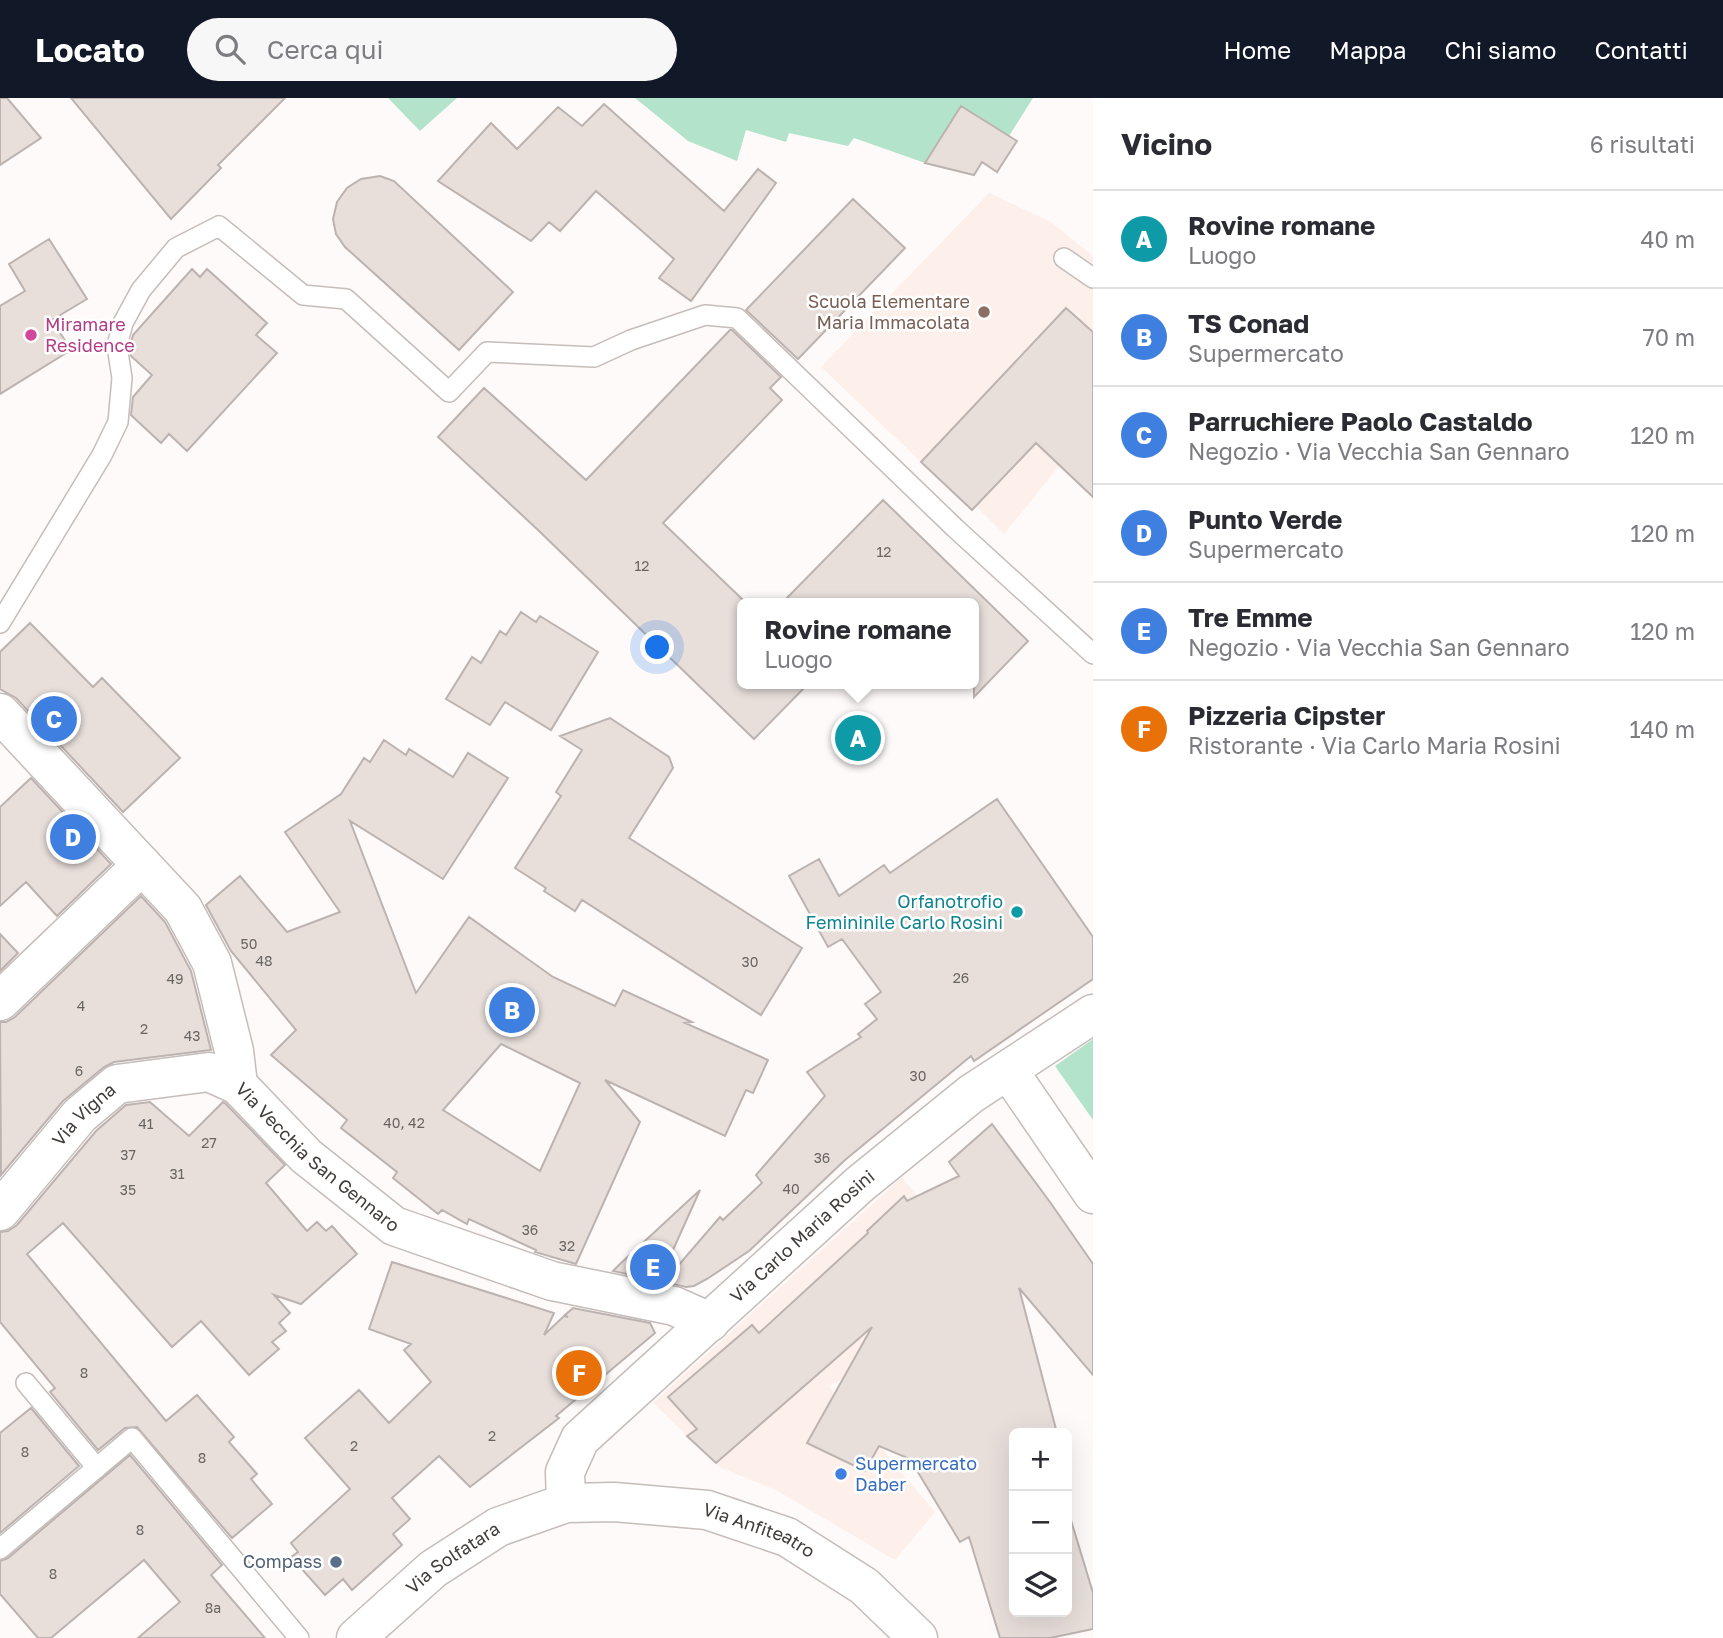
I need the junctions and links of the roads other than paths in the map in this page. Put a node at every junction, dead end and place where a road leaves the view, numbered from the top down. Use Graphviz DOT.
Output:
graph roads {
  1 [pos="1064,257"];
  2 [pos="1093,278"];
  3 [pos="0,623"];
  4 [pos="1093,654"];
  5 [pos="0,713"];
  6 [pos="142,864"];
  7 [pos="0,1002"];
  8 [pos="1093,1014"];
  9 [pos="1007,1069"];
  10 [pos="238,1085"];
  11 [pos="1093,1194"];
  12 [pos="0,1211"];
  13 [pos="710,1322"];
  14 [pos="26,1383"];
  15 [pos="97,1468"];
  16 [pos="566,1503"];
  17 [pos="0,1549"];
  18 [pos="299,1638"];
  19 [pos="356,1638"];
  20 [pos="918,1638"];
  1 -- 2 [label="lane"];
  3 -- 4 [label="lane"];
  5 -- 6 [label="street, Via Vecchia San Gennaro"];
  6 -- 7 [label="street"];
  6 -- 10 [label="street, Via Vecchia San Gennaro"];
  8 -- 9 [label="street, Via Carlo Maria Rosini"];
  9 -- 11 [label="street"];
  9 -- 13 [label="street, Via Carlo Maria Rosini"];
  10 -- 12 [label="street, Via Vigna"];
  10 -- 13 [label="street, Via Vecchia San Gennaro"];
  13 -- 16 [label="street, Via Carlo Maria Rosini"];
  14 -- 15 [label="lane"];
  15 -- 17 [label="lane"];
  15 -- 18 [label="lane"];
  16 -- 19 [label="street, Via Solfatara"];
  16 -- 20 [label="street, Via Anfiteatro"];
}
